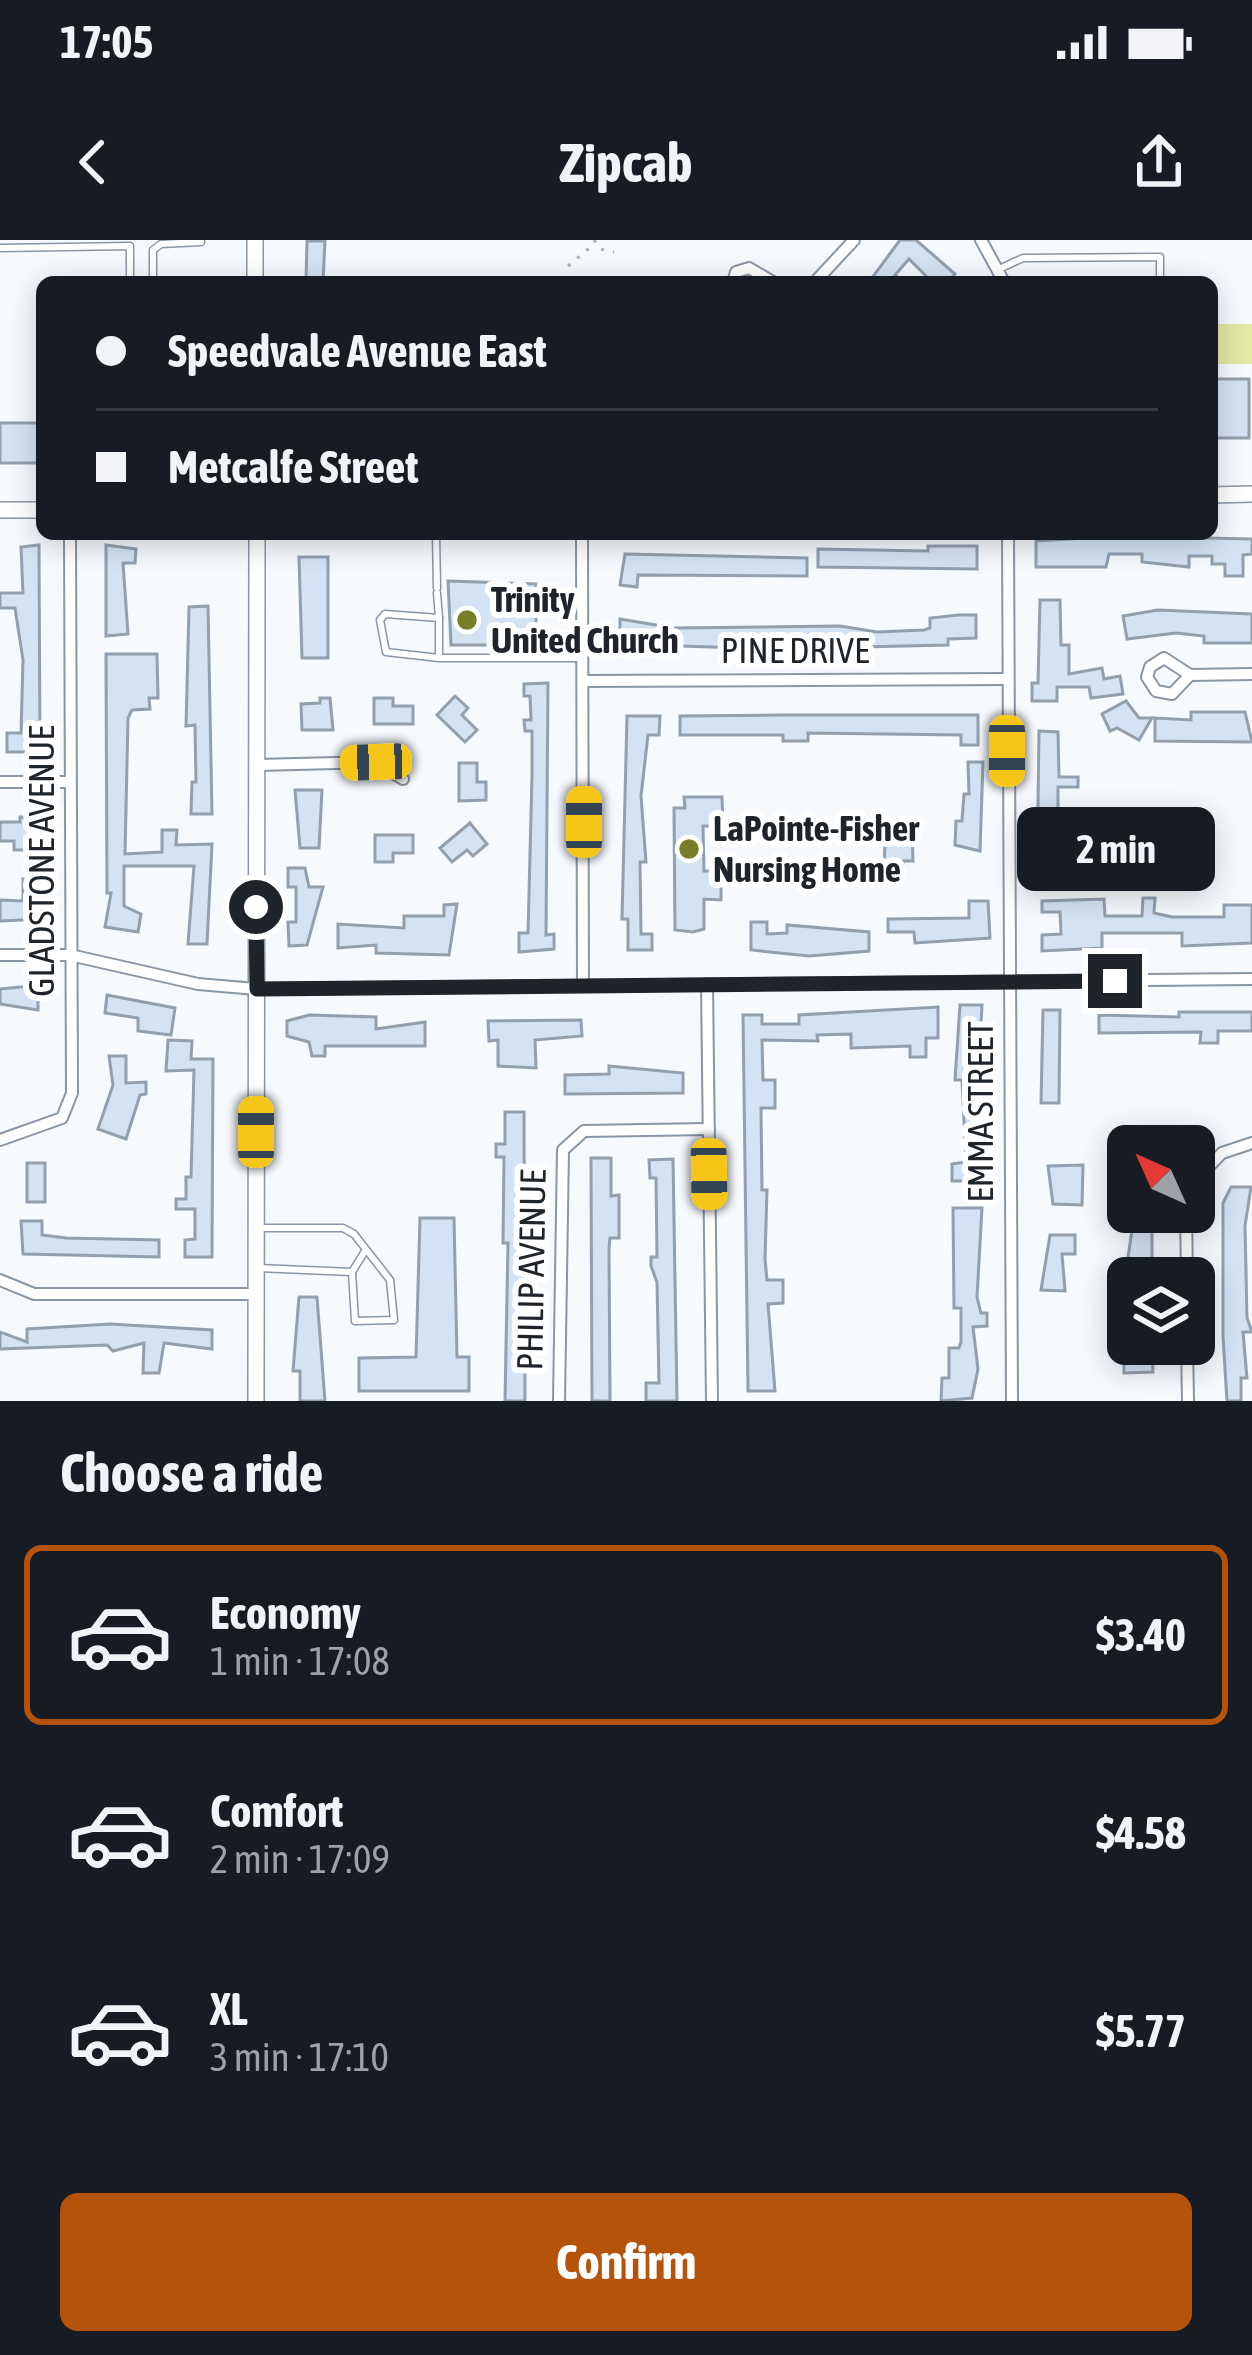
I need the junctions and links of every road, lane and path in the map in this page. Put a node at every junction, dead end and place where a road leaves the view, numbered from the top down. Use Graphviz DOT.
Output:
graph roads {
  1 [pos="255,240"];
  2 [pos="854,240"];
  3 [pos="980,240"];
  4 [pos="201,242"];
  5 [pos="594,242"];
  6 [pos="134,243"];
  7 [pos="0,248"];
  8 [pos="614,252"];
  9 [pos="568,266"];
  10 [pos="131,276"];
  11 [pos="153,276"];
  12 [pos="255,276"];
  13 [pos="735,276"];
  14 [pos="763,276"];
  15 [pos="821,276"];
  16 [pos="1002,276"];
  17 [pos="1160,276"];
  18 [pos="1252,494"];
  19 [pos="1218,495"];
  20 [pos="0,510"];
  21 [pos="36,510"];
  22 [pos="70,540"];
  23 [pos="257,540"];
  24 [pos="436,540"];
  25 [pos="582,540"];
  26 [pos="1009,540"];
  27 [pos="439,618"];
  28 [pos="439,658"];
  29 [pos="584,658"];
  30 [pos="1252,674"];
  31 [pos="1190,675"];
  32 [pos="1006,679"];
  33 [pos="584,681"];
  34 [pos="256,765"];
  35 [pos="404,778"];
  36 [pos="0,782"];
  37 [pos="70,782"];
  38 [pos="70,955"];
  39 [pos="0,956"];
  40 [pos="1252,980"];
  41 [pos="1009,982"];
  42 [pos="583,984"];
  43 [pos="706,984"];
  44 [pos="257,989"];
  45 [pos="709,1129"];
  46 [pos="0,1140"];
  47 [pos="1252,1143"];
  48 [pos="1215,1160"];
  49 [pos="256,1228"];
  50 [pos="365,1251"];
  51 [pos="255,1268"];
  52 [pos="352,1272"];
  53 [pos="0,1280"];
  54 [pos="255,1294"];
  55 [pos="1187,1365"];
  56 [pos="256,1401"];
  57 [pos="559,1401"];
  58 [pos="712,1401"];
  59 [pos="1012,1401"];
  60 [pos="1188,1401"];
  1 -- 12 [label="main road"];
  2 -- 15 [label="street"];
  3 -- 16 [label="street"];
  4 -- 11 [label="lane"];
  5 -- 8 [label="path"];
  5 -- 9 [label="path"];
  6 -- 7 [label="lane"];
  6 -- 10 [label="lane"];
  13 -- 14 [label="street"];
  16 -- 17 [label="lane"];
  18 -- 19 [label="main road"];
  20 -- 21 [label="main road"];
  22 -- 37 [label="street, GLADSTONE AVENUE"];
  23 -- 34 [label="main road"];
  24 -- 27 [label="lane"];
  25 -- 29 [label="street"];
  26 -- 32 [label="street, EMMA STREET"];
  27 -- 28 [label="lane"];
  27 -- 28 [label="lane"];
  28 -- 29 [label="lane"];
  29 -- 33 [label="street"];
  30 -- 31 [label="street"];
  32 -- 33 [label="street, PINE DRIVE"];
  32 -- 41 [label="street, EMMA STREET"];
  33 -- 42 [label="street"];
  34 -- 35 [label="street"];
  34 -- 44 [label="main road"];
  36 -- 37 [label="street"];
  37 -- 38 [label="street, GLADSTONE AVENUE"];
  38 -- 39 [label="street"];
  38 -- 44 [label="street"];
  38 -- 46 [label="street, GLADSTONE AVENUE"];
  40 -- 41 [label="street"];
  41 -- 43 [label="street"];
  41 -- 59 [label="street, EMMA STREET"];
  42 -- 43 [label="street"];
  42 -- 44 [label="street"];
  43 -- 45 [label="street"];
  44 -- 49 [label="main road"];
  45 -- 57 [label="street, PHILIP AVENUE"];
  45 -- 58 [label="street"];
  47 -- 48 [label="street"];
  49 -- 50 [label="lane"];
  49 -- 51 [label="main road"];
  50 -- 52 [label="lane"];
  50 -- 52 [label="lane"];
  51 -- 52 [label="lane"];
  51 -- 54 [label="main road"];
  53 -- 54 [label="street"];
  54 -- 56 [label="main road"];
  55 -- 60 [label="street"];
}
